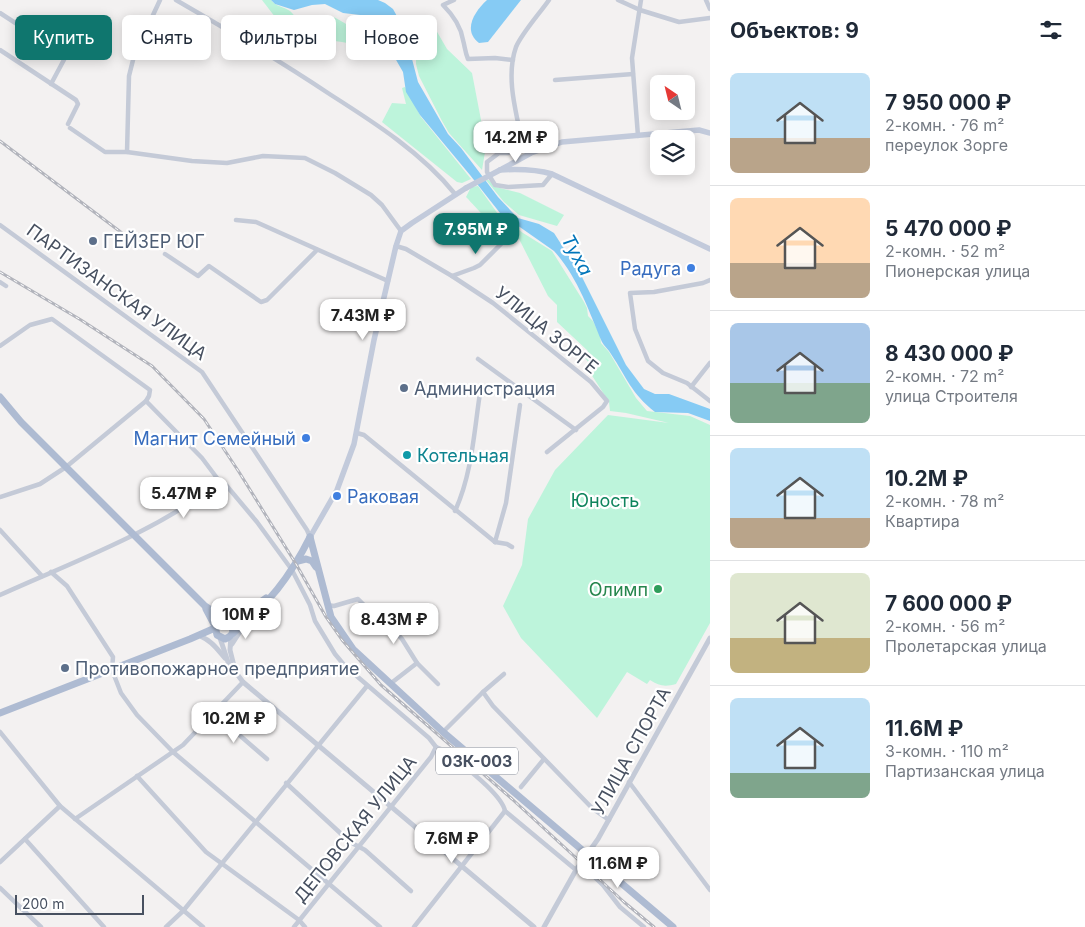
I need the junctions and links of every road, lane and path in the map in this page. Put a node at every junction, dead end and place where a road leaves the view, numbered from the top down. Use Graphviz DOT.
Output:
graph roads {
  1 [pos="160,0"];
  2 [pos="176,0"];
  3 [pos="454,0"];
  4 [pos="549,0"];
  5 [pos="618,0"];
  6 [pos="641,0"];
  7 [pos="706,0"];
  8 [pos="710,9"];
  9 [pos="640,10"];
  10 [pos="0,12"];
  11 [pos="710,18"];
  12 [pos="15,22"];
  13 [pos="0,50"];
  14 [pos="64,60"];
  15 [pos="513,60"];
  16 [pos="632,74"];
  17 [pos="555,80"];
  18 [pos="51,84"];
  19 [pos="710,133"];
  20 [pos="638,136"];
  21 [pos="127,152"];
  22 [pos="531,153"];
  23 [pos="500,170"];
  24 [pos="532,170"];
  25 [pos="552,174"];
  26 [pos="455,194"];
  27 [pos="236,220"];
  28 [pos="0,225"];
  29 [pos="401,231"];
  30 [pos="504,241"];
  31 [pos="396,246"];
  32 [pos="710,249"];
  33 [pos="317,250"];
  34 [pos="165,254"];
  35 [pos="452,276"];
  36 [pos="710,280"];
  37 [pos="388,281"];
  38 [pos="0,282"];
  39 [pos="6,286"];
  40 [pos="0,346"];
  41 [pos="478,359"];
  42 [pos="710,363"];
  43 [pos="689,385"];
  44 [pos="480,393"];
  45 [pos="0,397"];
  46 [pos="710,401"];
  47 [pos="146,402"];
  48 [pos="520,405"];
  49 [pos="576,430"];
  50 [pos="357,432"];
  51 [pos="547,452"];
  52 [pos="66,468"];
  53 [pos="220,482"];
  54 [pos="0,497"];
  55 [pos="456,510"];
  56 [pos="0,530"];
  57 [pos="135,536"];
  58 [pos="310,537"];
  59 [pos="495,542"];
  60 [pos="512,546"];
  61 [pos="298,561"];
  62 [pos="318,569"];
  63 [pos="292,570"];
  64 [pos="50,572"];
  65 [pos="42,576"];
  66 [pos="282,585"];
  67 [pos="0,596"];
  68 [pos="327,605"];
  69 [pos="205,606"];
  70 [pos="240,615"];
  71 [pos="227,621"];
  72 [pos="247,622"];
  73 [pos="215,627"];
  74 [pos="232,634"];
  75 [pos="201,635"];
  76 [pos="219,637"];
  77 [pos="710,638"];
  78 [pos="230,650"];
  79 [pos="228,662"];
  80 [pos="417,663"];
  81 [pos="112,670"];
  82 [pos="504,674"];
  83 [pos="241,679"];
  84 [pos="390,684"];
  85 [pos="438,684"];
  86 [pos="367,686"];
  87 [pos="483,692"];
  88 [pos="0,713"];
  89 [pos="214,714"];
  90 [pos="0,732"];
  91 [pos="443,732"];
  92 [pos="318,746"];
  93 [pos="436,747"];
  94 [pos="172,752"];
  95 [pos="267,759"];
  96 [pos="544,759"];
  97 [pos="137,776"];
  98 [pos="629,782"];
  99 [pos="286,783"];
  100 [pos="521,787"];
  101 [pos="60,806"];
  102 [pos="390,806"];
  103 [pos="505,812"];
  104 [pos="75,819"];
  105 [pos="609,820"];
  106 [pos="256,822"];
  107 [pos="25,839"];
  108 [pos="357,846"];
  109 [pos="587,855"];
  110 [pos="0,862"];
  111 [pos="221,864"];
  112 [pos="580,864"];
  113 [pos="462,867"];
  114 [pos="576,870"];
  115 [pos="328,883"];
  116 [pos="0,888"];
  117 [pos="710,890"];
  118 [pos="411,891"];
  119 [pos="183,911"];
  120 [pos="299,920"];
  121 [pos="41,927"];
  122 [pos="104,927"];
  123 [pos="166,927"];
  124 [pos="203,927"];
  125 [pos="294,927"];
  126 [pos="305,927"];
  127 [pos="380,927"];
  128 [pos="414,927"];
  129 [pos="534,927"];
  130 [pos="544,927"];
  131 [pos="644,927"];
  132 [pos="673,927"];
  1 -- 21 [label="street"];
  2 -- 26 [label="street"];
  3 -- 15 [label="street"];
  4 -- 15 [label="street"];
  5 -- 9 [label="street"];
  6 -- 9 [label="street"];
  7 -- 8 [label="street"];
  9 -- 11 [label="street"];
  9 -- 16 [label="street"];
  10 -- 12 [label="street"];
  13 -- 18 [label="street"];
  14 -- 18 [label="street"];
  15 -- 25 [label="street"];
  16 -- 17 [label="street"];
  16 -- 20 [label="street"];
  18 -- 21 [label="street"];
  19 -- 20 [label="main road"];
  20 -- 22 [label="main road"];
  21 -- 29 [label="street"];
  22 -- 23 [label="main road"];
  22 -- 24 [label="main road"];
  23 -- 24 [label="main road"];
  23 -- 26 [label="main road, bridge"];
  24 -- 25 [label="main road"];
  25 -- 32 [label="main road"];
  26 -- 29 [label="main road"];
  27 -- 33 [label="street"];
  28 -- 58 [label="street, ПАРТИЗАНСКАЯ УЛИЦА"];
  29 -- 31 [label="main road"];
  30 -- 35 [label="street"];
  31 -- 35 [label="street, УЛИЦА ЗОРГЕ"];
  31 -- 37 [label="main road"];
  33 -- 34 [label="street"];
  33 -- 37 [label="street"];
  35 -- 49 [label="street, УЛИЦА ЗОРГЕ"];
  36 -- 43 [label="street"];
  37 -- 50 [label="main road"];
  38 -- 39 [label="street"];
  40 -- 47 [label="street"];
  41 -- 49 [label="street"];
  42 -- 43 [label="street"];
  43 -- 46 [label="street"];
  44 -- 55 [label="street"];
  45 -- 52 [label="main road"];
  47 -- 52 [label="street"];
  47 -- 53 [label="street"];
  48 -- 59 [label="street"];
  49 -- 51 [label="street, УЛИЦА ЗОРГЕ"];
  50 -- 55 [label="street"];
  50 -- 58 [label="main road"];
  52 -- 54 [label="street"];
  52 -- 57 [label="main road"];
  53 -- 57 [label="street"];
  53 -- 63 [label="street"];
  55 -- 59 [label="street"];
  56 -- 65 [label="street"];
  57 -- 64 [label="street"];
  57 -- 69 [label="main road"];
  58 -- 61 [label="main road"];
  58 -- 62 [label="main road"];
  59 -- 60 [label="street"];
  61 -- 62 [label="main road"];
  61 -- 63 [label="main road"];
  62 -- 68 [label="main road, 03К-003"];
  63 -- 66 [label="main road"];
  63 -- 86 [label="street"];
  64 -- 65 [label="street"];
  64 -- 81 [label="street"];
  65 -- 67 [label="street"];
  66 -- 70 [label="main road"];
  66 -- 72 [label="main road"];
  68 -- 80 [label="street"];
  68 -- 84 [label="main road, 03К-003"];
  69 -- 70 [label="main road"];
  69 -- 71 [label="main road"];
  69 -- 73 [label="main road"];
  69 -- 75 [label="main road"];
  70 -- 71 [label="main road"];
  71 -- 73 [label="main road"];
  71 -- 74 [label="main road"];
  72 -- 74 [label="main road"];
  72 -- 78 [label="street"];
  73 -- 75 [label="main road"];
  73 -- 76 [label="main road"];
  74 -- 76 [label="main road"];
  74 -- 78 [label="street"];
  75 -- 76 [label="main road"];
  75 -- 79 [label="street"];
  75 -- 81 [label="main road"];
  76 -- 79 [label="street"];
  77 -- 98 [label="street, УЛИЦА СПОРТА"];
  78 -- 83 [label="street"];
  79 -- 83 [label="street"];
  80 -- 84 [label="street"];
  80 -- 85 [label="street"];
  81 -- 88 [label="main road"];
  81 -- 94 [label="street"];
  82 -- 87 [label="street"];
  83 -- 89 [label="street"];
  83 -- 92 [label="street"];
  84 -- 91 [label="main road, 03К-003"];
  86 -- 92 [label="street"];
  86 -- 93 [label="street"];
  87 -- 91 [label="street"];
  87 -- 96 [label="street"];
  89 -- 94 [label="street"];
  89 -- 95 [label="street"];
  90 -- 101 [label="street"];
  91 -- 109 [label="main road, 03К-003"];
  92 -- 99 [label="street"];
  92 -- 102 [label="street"];
  93 -- 102 [label="street, ДЕПОВСКАЯ УЛИЦА"];
  93 -- 103 [label="street"];
  94 -- 97 [label="street"];
  94 -- 106 [label="street"];
  96 -- 100 [label="street"];
  96 -- 105 [label="street"];
  97 -- 104 [label="street"];
  97 -- 111 [label="street"];
  98 -- 105 [label="street, УЛИЦА СПОРТА"];
  98 -- 117 [label="street"];
  99 -- 106 [label="street"];
  99 -- 108 [label="street"];
  101 -- 104 [label="street"];
  101 -- 107 [label="street"];
  102 -- 108 [label="street, ДЕПОВСКАЯ УЛИЦА"];
  102 -- 113 [label="street"];
  103 -- 113 [label="street"];
  103 -- 114 [label="street"];
  104 -- 119 [label="street"];
  105 -- 109 [label="street, УЛИЦА СПОРТА"];
  106 -- 111 [label="street"];
  106 -- 115 [label="street"];
  107 -- 110 [label="street"];
  107 -- 122 [label="street"];
  108 -- 115 [label="street, ДЕПОВСКАЯ УЛИЦА"];
  108 -- 118 [label="street"];
  109 -- 112 [label="street, УЛИЦА СПОРТА"];
  109 -- 132 [label="main road, 03К-003"];
  111 -- 119 [label="street"];
  111 -- 120 [label="street"];
  112 -- 114 [label="street, УЛИЦА СПОРТА"];
  112 -- 131 [label="street"];
  113 -- 128 [label="street"];
  113 -- 129 [label="street"];
  114 -- 130 [label="street, УЛИЦА СПОРТА"];
  115 -- 120 [label="street, ДЕПОВСКАЯ УЛИЦА"];
  115 -- 127 [label="street"];
  116 -- 121 [label="street"];
  119 -- 123 [label="street"];
  119 -- 124 [label="street"];
  120 -- 125 [label="street, ДЕПОВСКАЯ УЛИЦА"];
  120 -- 126 [label="street"];
}
